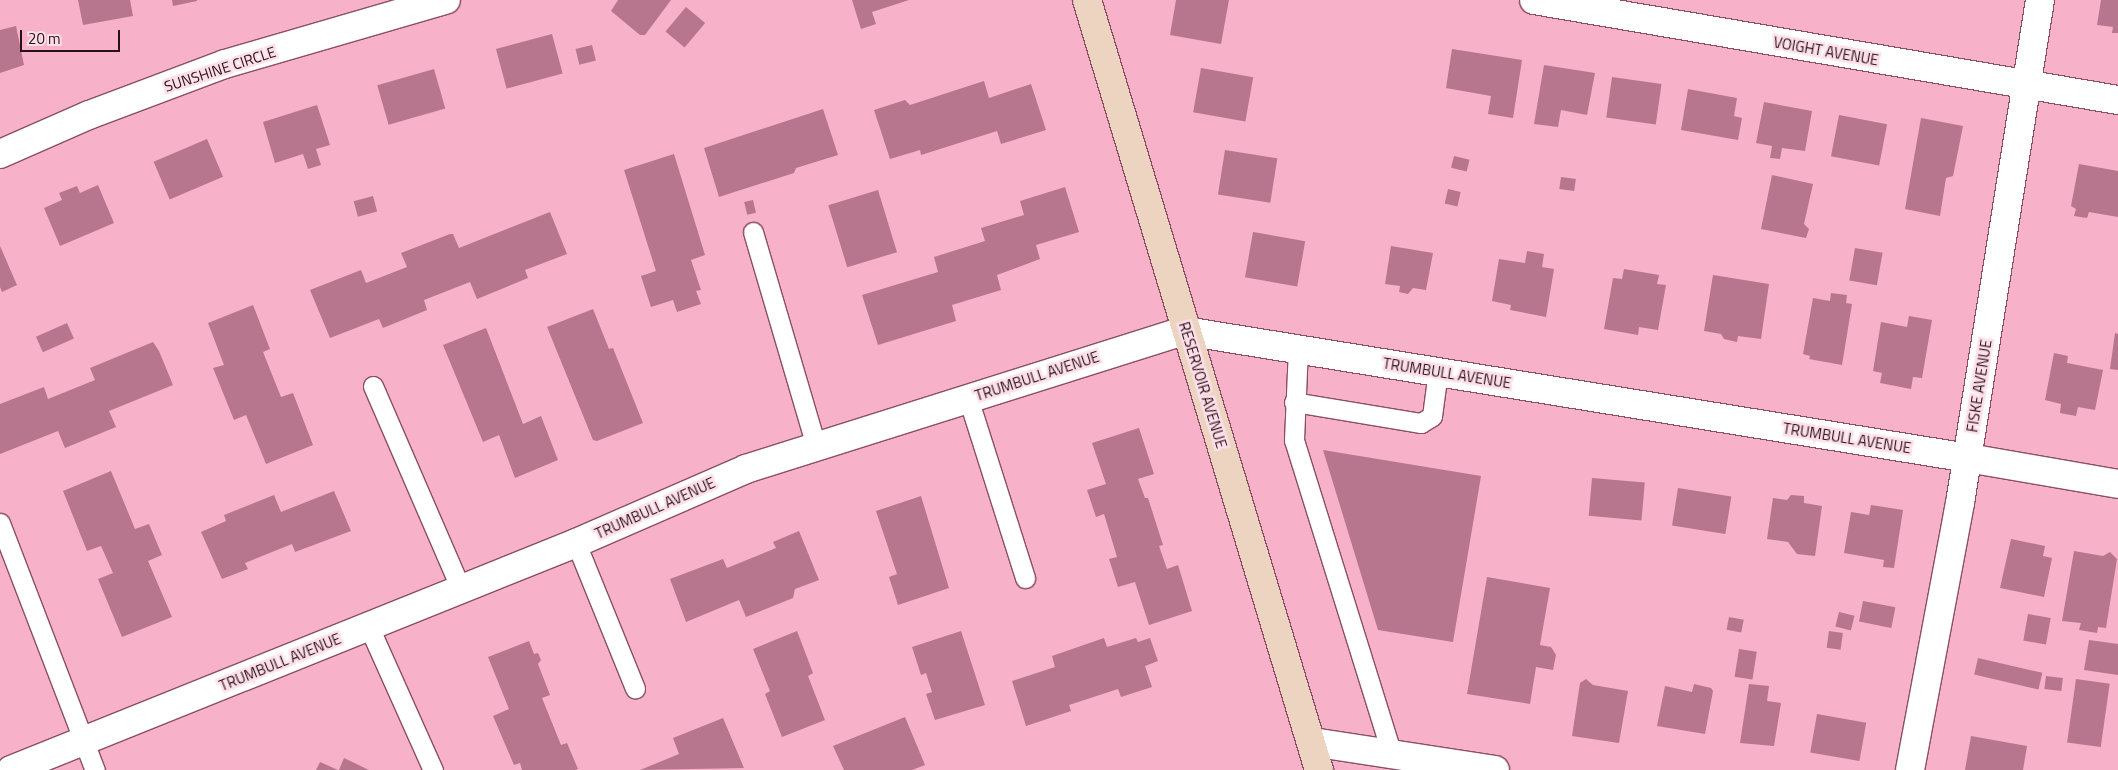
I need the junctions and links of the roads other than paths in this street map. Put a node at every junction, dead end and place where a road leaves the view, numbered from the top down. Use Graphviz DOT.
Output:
graph roads {
  1 [pos="446,0"];
  2 [pos="1087,0"];
  3 [pos="1534,0"];
  4 [pos="2040,0"];
  5 [pos="2025,85"];
  6 [pos="2118,100"];
  7 [pos="0,154"];
  8 [pos="753,232"];
  9 [pos="1185,330"];
  10 [pos="1298,348"];
  11 [pos="1438,371"];
  12 [pos="373,386"];
  13 [pos="968,398"];
  14 [pos="1294,402"];
  15 [pos="816,446"];
  16 [pos="1968,458"];
  17 [pos="2118,484"];
  18 [pos="0,522"];
  19 [pos="576,542"];
  20 [pos="1025,578"];
  21 [pos="462,589"];
  22 [pos="369,627"];
  23 [pos="635,688"];
  24 [pos="84,741"];
  25 [pos="1312,742"];
  26 [pos="1392,754"];
  27 [pos="11,770"];
  28 [pos="95,770"];
  29 [pos="433,770"];
  30 [pos="1319,770"];
  31 [pos="1495,770"];
  32 [pos="1910,770"];
  1 -- 7 [label="street, SUNSHINE CIRCLE"];
  2 -- 9 [label="main road, RESERVOIR AVENUE"];
  3 -- 5 [label="street, VOIGHT AVENUE"];
  4 -- 5 [label="street, FISKE AVENUE"];
  5 -- 6 [label="street, VOIGHT AVENUE"];
  5 -- 16 [label="street, FISKE AVENUE"];
  8 -- 15 [label="lane"];
  9 -- 10 [label="street, TRUMBULL AVENUE"];
  9 -- 13 [label="street, TRUMBULL AVENUE"];
  9 -- 25 [label="main road, RESERVOIR AVENUE"];
  10 -- 11 [label="street, TRUMBULL AVENUE"];
  10 -- 14 [label="lane"];
  11 -- 14 [label="lane"];
  11 -- 16 [label="street, TRUMBULL AVENUE"];
  12 -- 21 [label="lane"];
  13 -- 15 [label="street, TRUMBULL AVENUE"];
  13 -- 20 [label="lane"];
  14 -- 26 [label="lane"];
  15 -- 19 [label="street, TRUMBULL AVENUE"];
  16 -- 17 [label="street, TRUMBULL AVENUE"];
  16 -- 32 [label="street, FISKE AVENUE"];
  18 -- 24 [label="lane"];
  19 -- 21 [label="street, TRUMBULL AVENUE"];
  19 -- 23 [label="lane"];
  21 -- 22 [label="street, TRUMBULL AVENUE"];
  22 -- 24 [label="street, TRUMBULL AVENUE"];
  22 -- 29 [label="lane"];
  24 -- 27 [label="street, TRUMBULL AVENUE"];
  24 -- 28 [label="lane"];
  25 -- 26 [label="street"];
  25 -- 30 [label="main road, RESERVOIR AVENUE"];
  26 -- 31 [label="street"];
}
